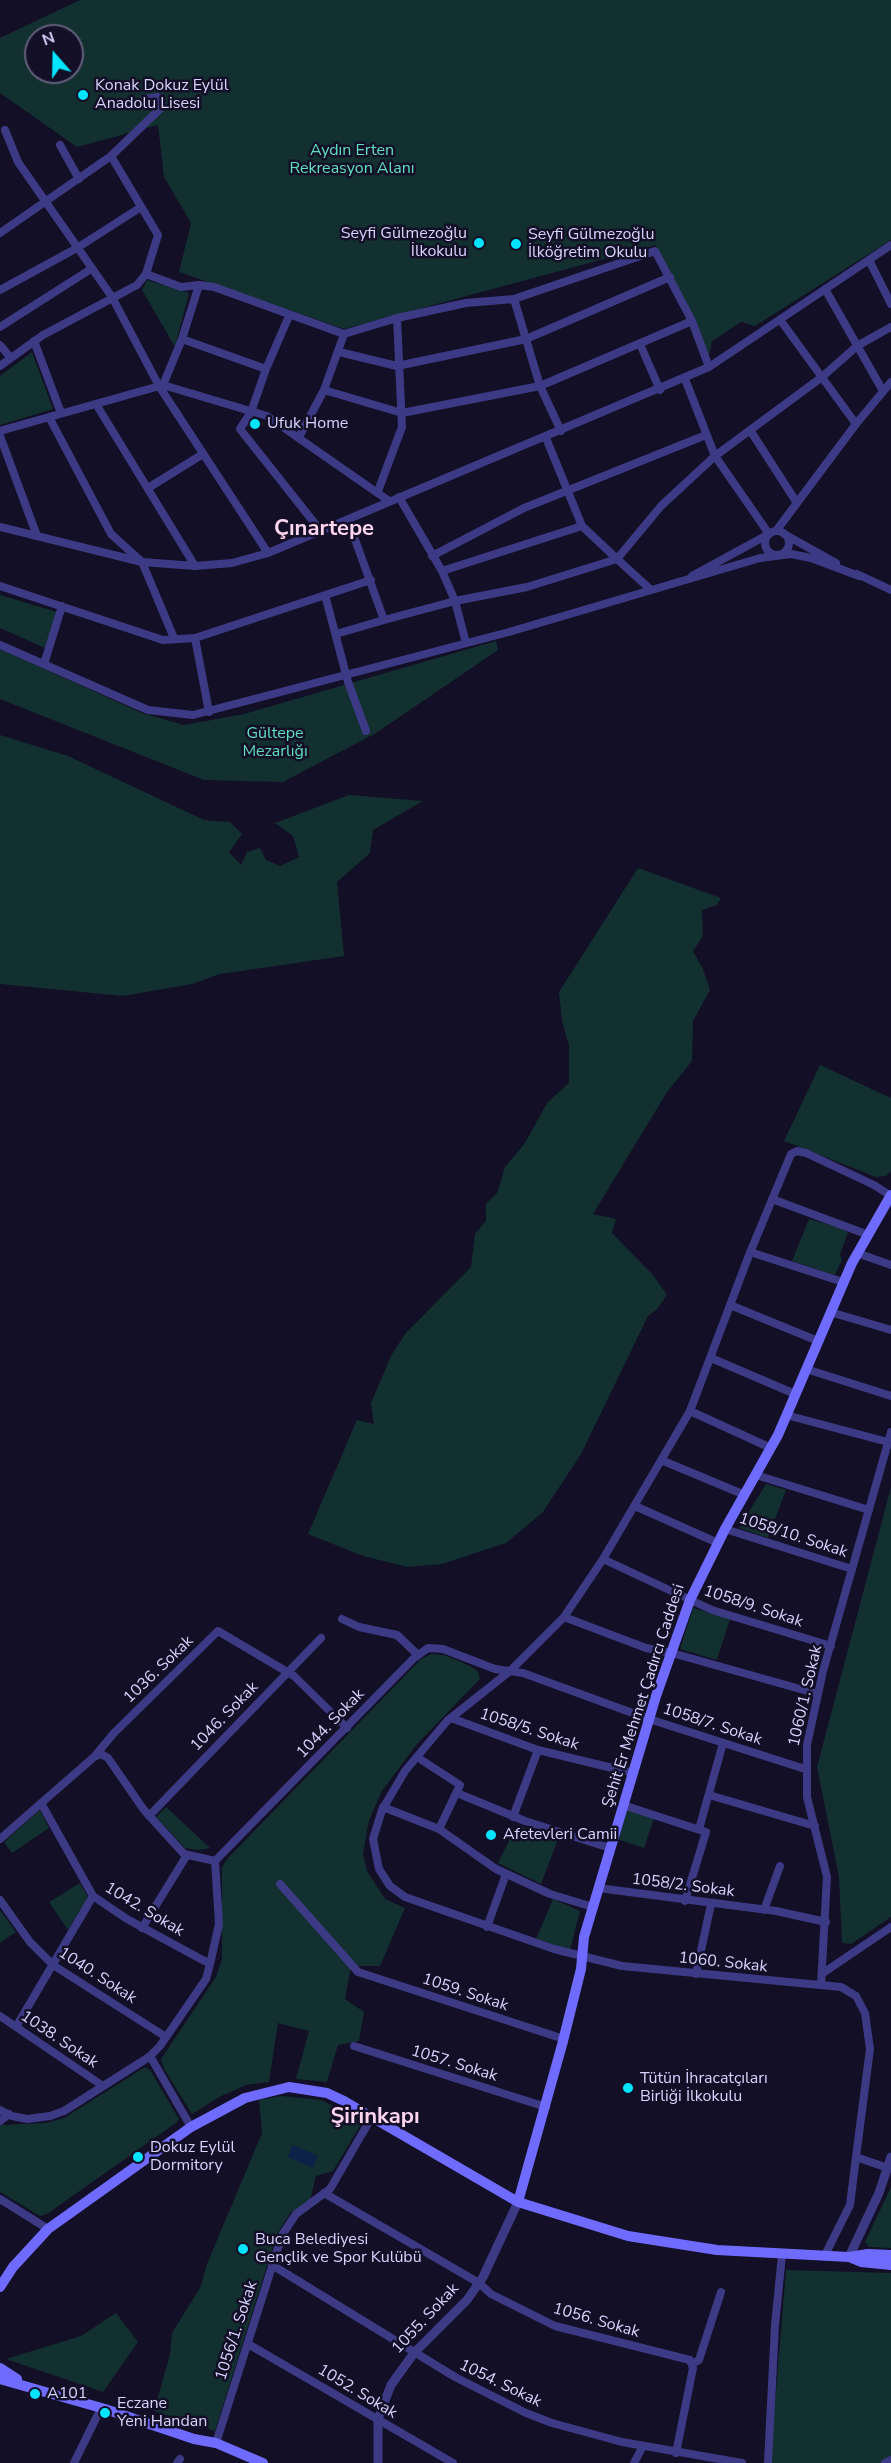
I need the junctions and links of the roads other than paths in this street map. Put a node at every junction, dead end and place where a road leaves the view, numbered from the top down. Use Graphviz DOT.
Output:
graph roads {
  1 [pos="144,99"];
  2 [pos="5,130"];
  3 [pos="60,145"];
  4 [pos="111,156"];
  5 [pos="79,179"];
  6 [pos="46,202"];
  7 [pos="141,207"];
  8 [pos="0,233"];
  9 [pos="891,245"];
  10 [pos="77,248"];
  11 [pos="869,260"];
  12 [pos="91,269"];
  13 [pos="146,274"];
  14 [pos="670,277"];
  15 [pos="199,285"];
  16 [pos="825,289"];
  17 [pos="0,290"];
  18 [pos="112,297"];
  19 [pos="514,299"];
  20 [pos="891,304"];
  21 [pos="289,316"];
  22 [pos="397,318"];
  23 [pos="692,321"];
  24 [pos="781,321"];
  25 [pos="0,327"];
  26 [pos="891,327"];
  27 [pos="344,334"];
  28 [pos="182,339"];
  29 [pos="526,339"];
  30 [pos="34,341"];
  31 [pos="640,344"];
  32 [pos="0,345"];
  33 [pos="857,346"];
  34 [pos="339,352"];
  35 [pos="11,358"];
  36 [pos="0,366"];
  37 [pos="397,366"];
  38 [pos="709,367"];
  39 [pos="266,369"];
  40 [pos="822,377"];
  41 [pos="685,379"];
  42 [pos="891,382"];
  43 [pos="161,386"];
  44 [pos="540,386"];
  45 [pos="324,390"];
  46 [pos="660,390"];
  47 [pos="883,391"];
  48 [pos="96,404"];
  49 [pos="251,412"];
  50 [pos="61,413"];
  51 [pos="402,413"];
  52 [pos="49,417"];
  53 [pos="856,424"];
  54 [pos="750,430"];
  55 [pos="0,431"];
  56 [pos="561,431"];
  57 [pos="706,435"];
  58 [pos="0,436"];
  59 [pos="299,437"];
  60 [pos="546,438"];
  61 [pos="203,454"];
  62 [pos="715,456"];
  63 [pos="148,488"];
  64 [pos="378,491"];
  65 [pos="569,491"];
  66 [pos="399,497"];
  67 [pos="389,501"];
  68 [pos="797,502"];
  69 [pos="348,520"];
  70 [pos="582,526"];
  71 [pos="0,527"];
  72 [pos="320,530"];
  73 [pos="776,533"];
  74 [pos="37,536"];
  75 [pos="268,552"];
  76 [pos="778,554"];
  77 [pos="432,556"];
  78 [pos="617,560"];
  79 [pos="142,562"];
  80 [pos="195,566"];
  81 [pos="442,571"];
  82 [pos="859,576"];
  83 [pos="371,579"];
  84 [pos="675,585"];
  85 [pos="0,586"];
  86 [pos="651,590"];
  87 [pos="891,590"];
  88 [pos="326,595"];
  89 [pos="455,602"];
  90 [pos="62,606"];
  91 [pos="384,620"];
  92 [pos="336,634"];
  93 [pos="174,638"];
  94 [pos="195,638"];
  95 [pos="466,643"];
  96 [pos="0,645"];
  97 [pos="44,664"];
  98 [pos="346,673"];
  99 [pos="209,712"];
  100 [pos="366,731"];
  101 [pos="891,1196"];
  102 [pos="772,1199"];
  103 [pos="866,1234"];
  104 [pos="750,1251"];
  105 [pos="857,1253"];
  106 [pos="891,1265"];
  107 [pos="843,1282"];
  108 [pos="730,1305"];
  109 [pos="830,1312"];
  110 [pos="891,1330"];
  111 [pos="818,1341"];
  112 [pos="711,1358"];
  113 [pos="806,1369"];
  114 [pos="795,1394"];
  115 [pos="891,1396"];
  116 [pos="690,1411"];
  117 [pos="786,1415"];
  118 [pos="891,1432"];
  119 [pos="888,1442"];
  120 [pos="771,1448"];
  121 [pos="661,1460"];
  122 [pos="756,1475"];
  123 [pos="745,1495"];
  124 [pos="635,1506"];
  125 [pos="870,1510"];
  126 [pos="725,1529"];
  127 [pos="718,1543"];
  128 [pos="603,1559"];
  129 [pos="852,1569"];
  130 [pos="690,1600"];
  131 [pos="564,1617"];
  132 [pos="342,1619"];
  133 [pos="321,1638"];
  134 [pos="831,1646"];
  135 [pos="672,1653"];
  136 [pos="418,1655"];
  137 [pos="510,1671"];
  138 [pos="288,1672"];
  139 [pos="818,1694"];
  140 [pos="451,1718"];
  141 [pos="650,1719"];
  142 [pos="347,1728"];
  143 [pos="723,1743"];
  144 [pos="538,1750"];
  145 [pos="94,1757"];
  146 [pos="417,1757"];
  147 [pos="805,1769"];
  148 [pos="633,1773"];
  149 [pos="457,1792"];
  150 [pos="709,1795"];
  151 [pos="41,1803"];
  152 [pos="623,1805"];
  153 [pos="383,1807"];
  154 [pos="149,1816"];
  155 [pos="513,1817"];
  156 [pos="815,1826"];
  157 [pos="439,1829"];
  158 [pos="699,1829"];
  159 [pos="0,1839"];
  160 [pos="610,1848"];
  161 [pos="187,1855"];
  162 [pos="215,1861"];
  163 [pos="780,1866"];
  164 [pos="506,1874"];
  165 [pos="280,1884"];
  166 [pos="598,1888"];
  167 [pos="93,1896"];
  168 [pos="0,1900"];
  169 [pos="685,1901"];
  170 [pos="711,1904"];
  171 [pos="593,1907"];
  172 [pos="764,1910"];
  173 [pos="826,1922"];
  174 [pos="891,1926"];
  175 [pos="487,1927"];
  176 [pos="142,1928"];
  177 [pos="582,1956"];
  178 [pos="53,1965"];
  179 [pos="210,1965"];
  180 [pos="823,1973"];
  181 [pos="696,1974"];
  182 [pos="821,1984"];
  183 [pos="0,2016"];
  184 [pos="16,2027"];
  185 [pos="166,2037"];
  186 [pos="564,2039"];
  187 [pos="354,2046"];
  188 [pos="150,2056"];
  189 [pos="103,2086"];
  190 [pos="546,2107"];
  191 [pos="0,2110"];
  192 [pos="9,2114"];
  193 [pos="373,2115"];
  194 [pos="0,2121"];
  195 [pos="191,2127"];
  196 [pos="856,2157"];
  197 [pos="891,2157"];
  198 [pos="888,2168"];
  199 [pos="324,2193"];
  200 [pos="0,2199"];
  201 [pos="518,2202"];
  202 [pos="48,2229"];
  203 [pos="782,2255"];
  204 [pos="825,2255"];
  205 [pos="891,2255"];
  206 [pos="849,2257"];
  207 [pos="272,2265"];
  208 [pos="891,2265"];
  209 [pos="479,2283"];
  210 [pos="0,2287"];
  211 [pos="722,2292"];
  212 [pos="248,2344"];
  213 [pos="414,2353"];
  214 [pos="692,2364"];
  215 [pos="0,2368"];
  216 [pos="0,2379"];
  217 [pos="28,2385"];
  218 [pos="101,2408"];
  219 [pos="378,2419"];
  220 [pos="216,2443"];
  221 [pos="643,2446"];
  222 [pos="676,2453"];
  223 [pos="891,2460"];
  224 [pos="727,2462"];
  225 [pos="74,2463"];
  226 [pos="263,2463"];
  227 [pos="378,2463"];
  228 [pos="453,2463"];
  229 [pos="634,2463"];
  230 [pos="742,2463"];
  231 [pos="768,2463"];
  232 [pos="885,2463"];
  1 -- 4 [label="street"];
  2 -- 6 [label="street"];
  3 -- 5 [label="street"];
  4 -- 5 [label="street"];
  4 -- 7 [label="street"];
  5 -- 6 [label="street"];
  6 -- 8 [label="street"];
  6 -- 10 [label="street"];
  7 -- 10 [label="street"];
  7 -- 13 [label="street"];
  9 -- 11 [label="street"];
  10 -- 12 [label="street"];
  10 -- 17 [label="street"];
  11 -- 16 [label="street"];
  11 -- 20 [label="street"];
  12 -- 18 [label="street"];
  12 -- 25 [label="street"];
  13 -- 15 [label="street"];
  13 -- 18 [label="street"];
  14 -- 19 [label="street"];
  14 -- 23 [label="street"];
  14 -- 29 [label="street"];
  15 -- 21 [label="street"];
  15 -- 28 [label="street"];
  16 -- 24 [label="street"];
  16 -- 33 [label="street"];
  18 -- 30 [label="street"];
  18 -- 43 [label="street"];
  19 -- 22 [label="street"];
  19 -- 29 [label="street"];
  21 -- 27 [label="street"];
  21 -- 39 [label="street"];
  22 -- 27 [label="street"];
  22 -- 37 [label="street"];
  23 -- 31 [label="street"];
  23 -- 38 [label="street"];
  24 -- 38 [label="street"];
  24 -- 40 [label="street"];
  26 -- 33 [label="street"];
  27 -- 34 [label="street"];
  28 -- 39 [label="street"];
  28 -- 43 [label="street"];
  29 -- 37 [label="street"];
  29 -- 44 [label="street"];
  30 -- 35 [label="street"];
  30 -- 50 [label="street"];
  31 -- 44 [label="street"];
  31 -- 46 [label="street"];
  32 -- 35 [label="street"];
  33 -- 40 [label="street"];
  33 -- 47 [label="street"];
  34 -- 37 [label="street"];
  34 -- 45 [label="street"];
  35 -- 36 [label="street"];
  37 -- 51 [label="street"];
  38 -- 41 [label="street"];
  39 -- 49 [label="street"];
  40 -- 53 [label="street"];
  40 -- 54 [label="street"];
  41 -- 46 [label="street"];
  41 -- 57 [label="street"];
  42 -- 47 [label="street"];
  43 -- 48 [label="street"];
  43 -- 49 [label="street"];
  43 -- 61 [label="street"];
  44 -- 51 [label="street"];
  44 -- 56 [label="street"];
  45 -- 51 [label="street"];
  45 -- 59 [label="street"];
  46 -- 56 [label="street"];
  47 -- 53 [label="street"];
  48 -- 50 [label="street"];
  48 -- 63 [label="street"];
  49 -- 59 [label="street"];
  49 -- 72 [label="street"];
  50 -- 52 [label="street"];
  51 -- 64 [label="street"];
  52 -- 55 [label="street"];
  52 -- 79 [label="street"];
  53 -- 68 [label="street"];
  54 -- 62 [label="street"];
  54 -- 68 [label="street"];
  56 -- 60 [label="street"];
  57 -- 62 [label="street"];
  57 -- 65 [label="street"];
  58 -- 74 [label="street"];
  59 -- 64 [label="street"];
  60 -- 65 [label="street"];
  60 -- 66 [label="street"];
  61 -- 63 [label="street"];
  61 -- 75 [label="street"];
  62 -- 73 [label="street"];
  62 -- 78 [label="street"];
  63 -- 80 [label="street"];
  64 -- 67 [label="street"];
  65 -- 70 [label="street"];
  65 -- 77 [label="street"];
  66 -- 67 [label="street"];
  66 -- 77 [label="street"];
  67 -- 69 [label="street"];
  68 -- 73 [label="street"];
  69 -- 72 [label="street"];
  69 -- 83 [label="street"];
  70 -- 78 [label="street"];
  70 -- 81 [label="street"];
  71 -- 74 [label="street"];
  72 -- 75 [label="street"];
  73 -- 76 [label="street"];
  73 -- 76 [label="street"];
  73 -- 82 [label="street"];
  73 -- 84 [label="street"];
  74 -- 79 [label="street"];
  75 -- 80 [label="street"];
  76 -- 82 [label="street"];
  76 -- 84 [label="street"];
  77 -- 81 [label="street"];
  78 -- 86 [label="street"];
  78 -- 89 [label="street"];
  79 -- 80 [label="street"];
  79 -- 93 [label="street"];
  81 -- 89 [label="street"];
  82 -- 87 [label="street"];
  83 -- 88 [label="street"];
  83 -- 91 [label="street"];
  84 -- 86 [label="street"];
  85 -- 90 [label="street"];
  86 -- 95 [label="street"];
  88 -- 92 [label="street"];
  88 -- 94 [label="street"];
  89 -- 91 [label="street"];
  89 -- 95 [label="street"];
  90 -- 93 [label="street"];
  90 -- 97 [label="street"];
  91 -- 92 [label="street"];
  92 -- 98 [label="street"];
  93 -- 94 [label="street"];
  94 -- 99 [label="street"];
  95 -- 98 [label="street"];
  96 -- 97 [label="street"];
  97 -- 99 [label="street"];
  98 -- 99 [label="street"];
  98 -- 100 [label="street"];
  101 -- 102 [label="street, 1060. Sokak"];
  101 -- 103 [label="main road, Şehit Er Mehmet Çadırcı Caddesi"];
  102 -- 103 [label="street"];
  102 -- 104 [label="street, 1060. Sokak"];
  103 -- 105 [label="main road, Şehit Er Mehmet Çadırcı Caddesi"];
  104 -- 107 [label="street"];
  104 -- 108 [label="street, 1060. Sokak"];
  105 -- 106 [label="street"];
  105 -- 107 [label="main road, Şehit Er Mehmet Çadırcı Caddesi"];
  107 -- 109 [label="main road, Şehit Er Mehmet Çadırcı Caddesi"];
  108 -- 111 [label="street"];
  108 -- 112 [label="street, 1060. Sokak"];
  109 -- 110 [label="street"];
  109 -- 111 [label="main road, Şehit Er Mehmet Çadırcı Caddesi"];
  111 -- 113 [label="main road, Şehit Er Mehmet Çadırcı Caddesi"];
  112 -- 114 [label="street"];
  112 -- 116 [label="street, 1060. Sokak"];
  113 -- 114 [label="main road, Şehit Er Mehmet Çadırcı Caddesi"];
  113 -- 115 [label="street"];
  114 -- 117 [label="main road, Şehit Er Mehmet Çadırcı Caddesi"];
  116 -- 120 [label="street"];
  116 -- 121 [label="street, 1060. Sokak"];
  117 -- 119 [label="street"];
  117 -- 120 [label="main road, Şehit Er Mehmet Çadırcı Caddesi"];
  118 -- 119 [label="street, 1060/1. Sokak"];
  119 -- 125 [label="street, 1060/1. Sokak"];
  120 -- 122 [label="main road, Şehit Er Mehmet Çadırcı Caddesi"];
  121 -- 123 [label="street"];
  121 -- 124 [label="street, 1060. Sokak"];
  122 -- 123 [label="main road, Şehit Er Mehmet Çadırcı Caddesi"];
  122 -- 125 [label="street"];
  123 -- 126 [label="main road, Şehit Er Mehmet Çadırcı Caddesi"];
  124 -- 127 [label="street, 1058/10. Sokak"];
  124 -- 128 [label="street, 1060. Sokak"];
  125 -- 129 [label="street, 1060/1. Sokak"];
  126 -- 127 [label="main road, Şehit Er Mehmet Çadırcı Caddesi"];
  126 -- 129 [label="street, 1058/10. Sokak"];
  127 -- 130 [label="main road, Şehit Er Mehmet Çadırcı Caddesi"];
  128 -- 130 [label="street, 1058/9. Sokak"];
  128 -- 131 [label="street, 1060. Sokak"];
  129 -- 134 [label="street, 1060/1. Sokak"];
  130 -- 134 [label="street, 1058/9. Sokak"];
  130 -- 135 [label="main road, Şehit Er Mehmet Çadırcı Caddesi"];
  131 -- 135 [label="street"];
  131 -- 137 [label="street, 1060. Sokak"];
  132 -- 136 [label="street"];
  133 -- 138 [label="street, 1046. Sokak"];
  134 -- 139 [label="street, 1060/1. Sokak"];
  135 -- 139 [label="street"];
  135 -- 141 [label="main road, Şehit Er Mehmet Çadırcı Caddesi"];
  136 -- 137 [label="street"];
  136 -- 142 [label="street, 1044. Sokak"];
  137 -- 140 [label="street, 1060. Sokak"];
  137 -- 141 [label="street, 1058/7. Sokak"];
  138 -- 142 [label="street, 1036. Sokak"];
  138 -- 145 [label="street, 1036. Sokak"];
  138 -- 154 [label="street, 1046. Sokak"];
  139 -- 147 [label="street, 1060/1. Sokak"];
  140 -- 144 [label="street, 1058/5. Sokak"];
  140 -- 146 [label="street, 1060. Sokak"];
  141 -- 143 [label="street, 1058/7. Sokak"];
  141 -- 148 [label="main road, Şehit Er Mehmet Çadırcı Caddesi"];
  142 -- 162 [label="street, 1044. Sokak"];
  143 -- 147 [label="street, 1058/7. Sokak"];
  143 -- 150 [label="street"];
  144 -- 148 [label="street, 1058/5. Sokak"];
  144 -- 155 [label="street"];
  145 -- 151 [label="street, 1036. Sokak"];
  145 -- 154 [label="street"];
  146 -- 149 [label="street"];
  146 -- 153 [label="street, 1060. Sokak"];
  147 -- 156 [label="street, 1060/1. Sokak"];
  148 -- 152 [label="main road, Şehit Er Mehmet Çadırcı Caddesi"];
  149 -- 155 [label="street"];
  149 -- 157 [label="street"];
  150 -- 156 [label="street"];
  150 -- 158 [label="street"];
  151 -- 159 [label="street, 1036. Sokak"];
  151 -- 167 [label="street, 1042. Sokak"];
  152 -- 158 [label="street"];
  152 -- 160 [label="main road, Şehit Er Mehmet Çadırcı Caddesi"];
  153 -- 157 [label="street"];
  153 -- 175 [label="street, 1060. Sokak"];
  154 -- 161 [label="street"];
  155 -- 160 [label="street"];
  156 -- 173 [label="street, 1060/1. Sokak"];
  157 -- 164 [label="street"];
  158 -- 169 [label="street"];
  160 -- 166 [label="main road, Şehit Er Mehmet Çadırcı Caddesi"];
  161 -- 162 [label="street"];
  161 -- 176 [label="street"];
  162 -- 179 [label="street"];
  163 -- 172 [label="street"];
  164 -- 171 [label="street"];
  164 -- 175 [label="street"];
  165 -- 186 [label="street, 1059. Sokak"];
  166 -- 169 [label="street, 1058/2. Sokak"];
  166 -- 171 [label="main road, Şehit Er Mehmet Çadırcı Caddesi"];
  167 -- 176 [label="street, 1042. Sokak"];
  167 -- 178 [label="street"];
  168 -- 178 [label="street, 1040. Sokak"];
  169 -- 170 [label="street, 1058/2. Sokak"];
  170 -- 172 [label="street, 1058/2. Sokak"];
  170 -- 181 [label="street"];
  171 -- 177 [label="main road, Şehit Er Mehmet Çadırcı Caddesi"];
  172 -- 173 [label="street, 1058/2. Sokak"];
  173 -- 180 [label="street, 1060/1. Sokak"];
  174 -- 180 [label="street"];
  175 -- 177 [label="street, 1060. Sokak"];
  176 -- 179 [label="street, 1042. Sokak"];
  177 -- 181 [label="street, 1060. Sokak"];
  177 -- 186 [label="main road, Şehit Er Mehmet Çadırcı Caddesi"];
  178 -- 184 [label="street"];
  178 -- 185 [label="street, 1040. Sokak"];
  179 -- 185 [label="street"];
  180 -- 182 [label="street, 1060/1. Sokak"];
  181 -- 182 [label="street, 1060. Sokak"];
  182 -- 196 [label="street"];
  183 -- 184 [label="street, 1038. Sokak"];
  184 -- 189 [label="street, 1038. Sokak"];
  185 -- 188 [label="street"];
  186 -- 190 [label="main road, Şehit Er Mehmet Çadırcı Caddesi"];
  187 -- 190 [label="street, 1057. Sokak"];
  188 -- 189 [label="street"];
  188 -- 195 [label="street"];
  189 -- 192 [label="street"];
  190 -- 201 [label="main road, Şehit Er Mehmet Çadırcı Caddesi"];
  191 -- 192 [label="street"];
  192 -- 194 [label="street"];
  193 -- 195 [label="main road"];
  193 -- 199 [label="street, 1056/1. Sokak"];
  193 -- 201 [label="main road"];
  195 -- 202 [label="main road"];
  196 -- 198 [label="street"];
  196 -- 204 [label="street"];
  197 -- 198 [label="street"];
  198 -- 206 [label="street"];
  199 -- 207 [label="street, 1056/1. Sokak"];
  199 -- 209 [label="street, 1056. Sokak"];
  200 -- 202 [label="street"];
  201 -- 203 [label="main road"];
  201 -- 209 [label="street, 1055. Sokak"];
  202 -- 210 [label="main road"];
  203 -- 204 [label="main road"];
  203 -- 231 [label="street"];
  204 -- 206 [label="main road"];
  205 -- 206 [label="main road"];
  206 -- 208 [label="main road"];
  207 -- 212 [label="street, 1056/1. Sokak"];
  207 -- 213 [label="street, 1054. Sokak"];
  209 -- 213 [label="street, 1055. Sokak"];
  209 -- 214 [label="street, 1056. Sokak"];
  211 -- 214 [label="street"];
  212 -- 219 [label="street, 1052. Sokak"];
  212 -- 220 [label="street, 1056/1. Sokak"];
  213 -- 219 [label="street, 1055. Sokak"];
  213 -- 221 [label="street, 1054. Sokak"];
  214 -- 222 [label="street"];
  215 -- 217 [label="main road"];
  216 -- 217 [label="main road"];
  217 -- 218 [label="main road"];
  218 -- 220 [label="main road"];
  218 -- 225 [label="street"];
  219 -- 227 [label="street, 1055. Sokak"];
  219 -- 228 [label="street, 1052. Sokak"];
  220 -- 226 [label="main road"];
  221 -- 222 [label="street, 1054. Sokak"];
  221 -- 229 [label="street"];
  222 -- 224 [label="street, 1054. Sokak"];
  223 -- 232 [label="street"];
  224 -- 230 [label="street, 1054. Sokak"];
}
